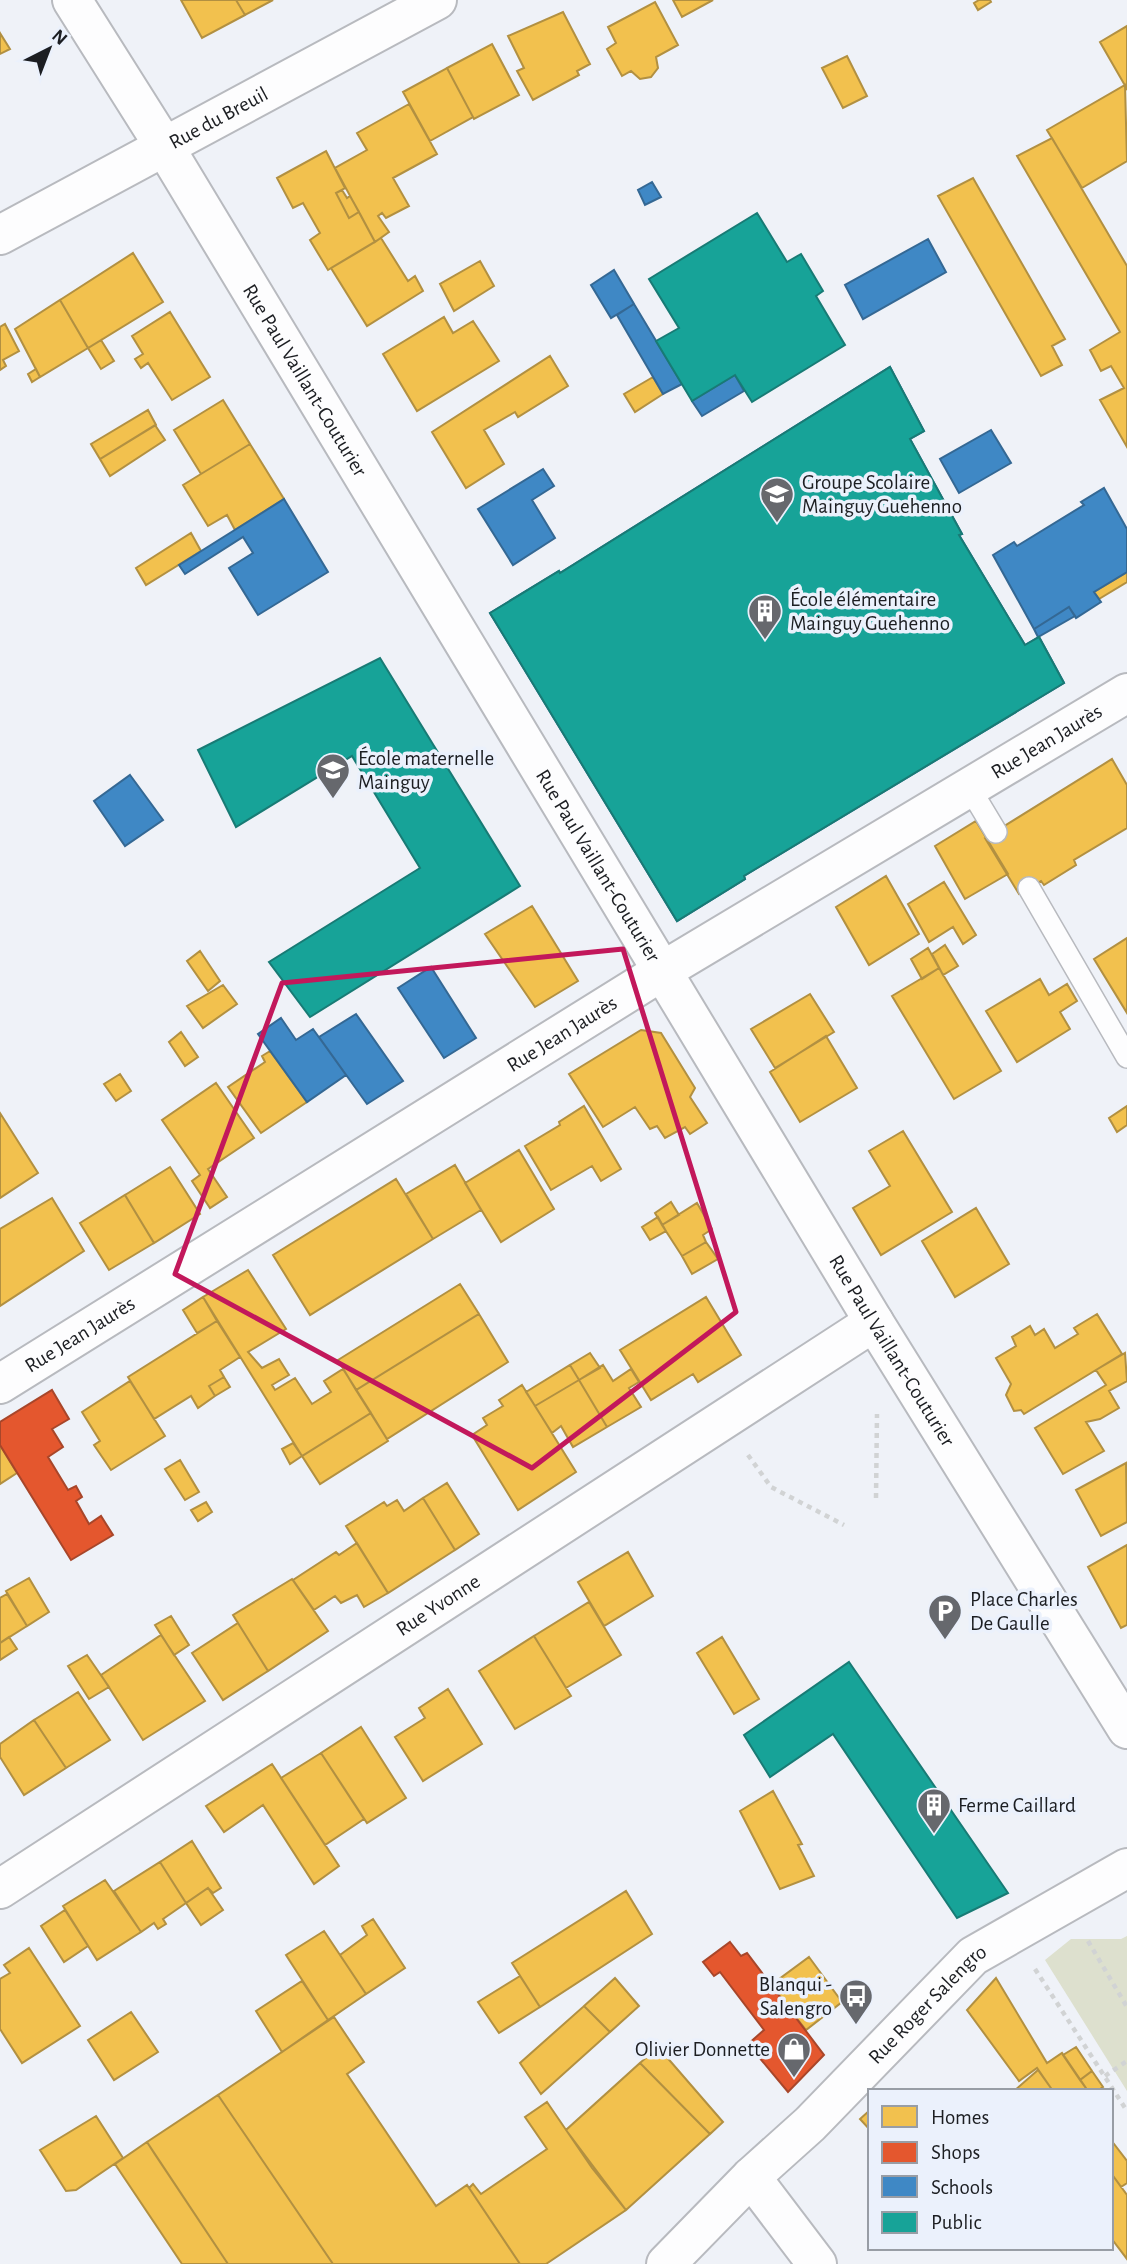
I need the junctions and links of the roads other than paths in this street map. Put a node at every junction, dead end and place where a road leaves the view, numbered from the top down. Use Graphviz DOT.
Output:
graph roads {
  1 [pos="72,0"];
  2 [pos="437,0"];
  3 [pos="164,146"];
  4 [pos="0,235"];
  5 [pos="1127,693"];
  6 [pos="969,787"];
  7 [pos="996,832"];
  8 [pos="1029,888"];
  9 [pos="664,970"];
  10 [pos="1127,1057"];
  11 [pos="874,1322"];
  12 [pos="0,1384"];
  13 [pos="1127,1729"];
  14 [pos="1127,1868"];
  15 [pos="0,1889"];
  16 [pos="751,2177"];
  17 [pos="666,2264"];
  18 [pos="817,2264"];
  1 -- 3 [label="street, Rue Paul Vaillant-Couturier"];
  2 -- 3 [label="street, Rue du Breuil"];
  3 -- 4 [label="street, Rue du Breuil"];
  3 -- 9 [label="street, Rue Paul Vaillant-Couturier"];
  5 -- 6 [label="street, Rue Jean Jaurès"];
  6 -- 7 [label="lane"];
  6 -- 9 [label="street, Rue Jean Jaurès"];
  8 -- 10 [label="lane"];
  9 -- 11 [label="street, Rue Paul Vaillant-Couturier"];
  9 -- 12 [label="street, Rue Jean Jaurès"];
  11 -- 13 [label="street, Rue Paul Vaillant-Couturier"];
  11 -- 15 [label="street, Rue Yvonne"];
  14 -- 16 [label="street, Rue Roger Salengro"];
  16 -- 17 [label="street, Rue Roger Salengro"];
  16 -- 18 [label="street"];
}
